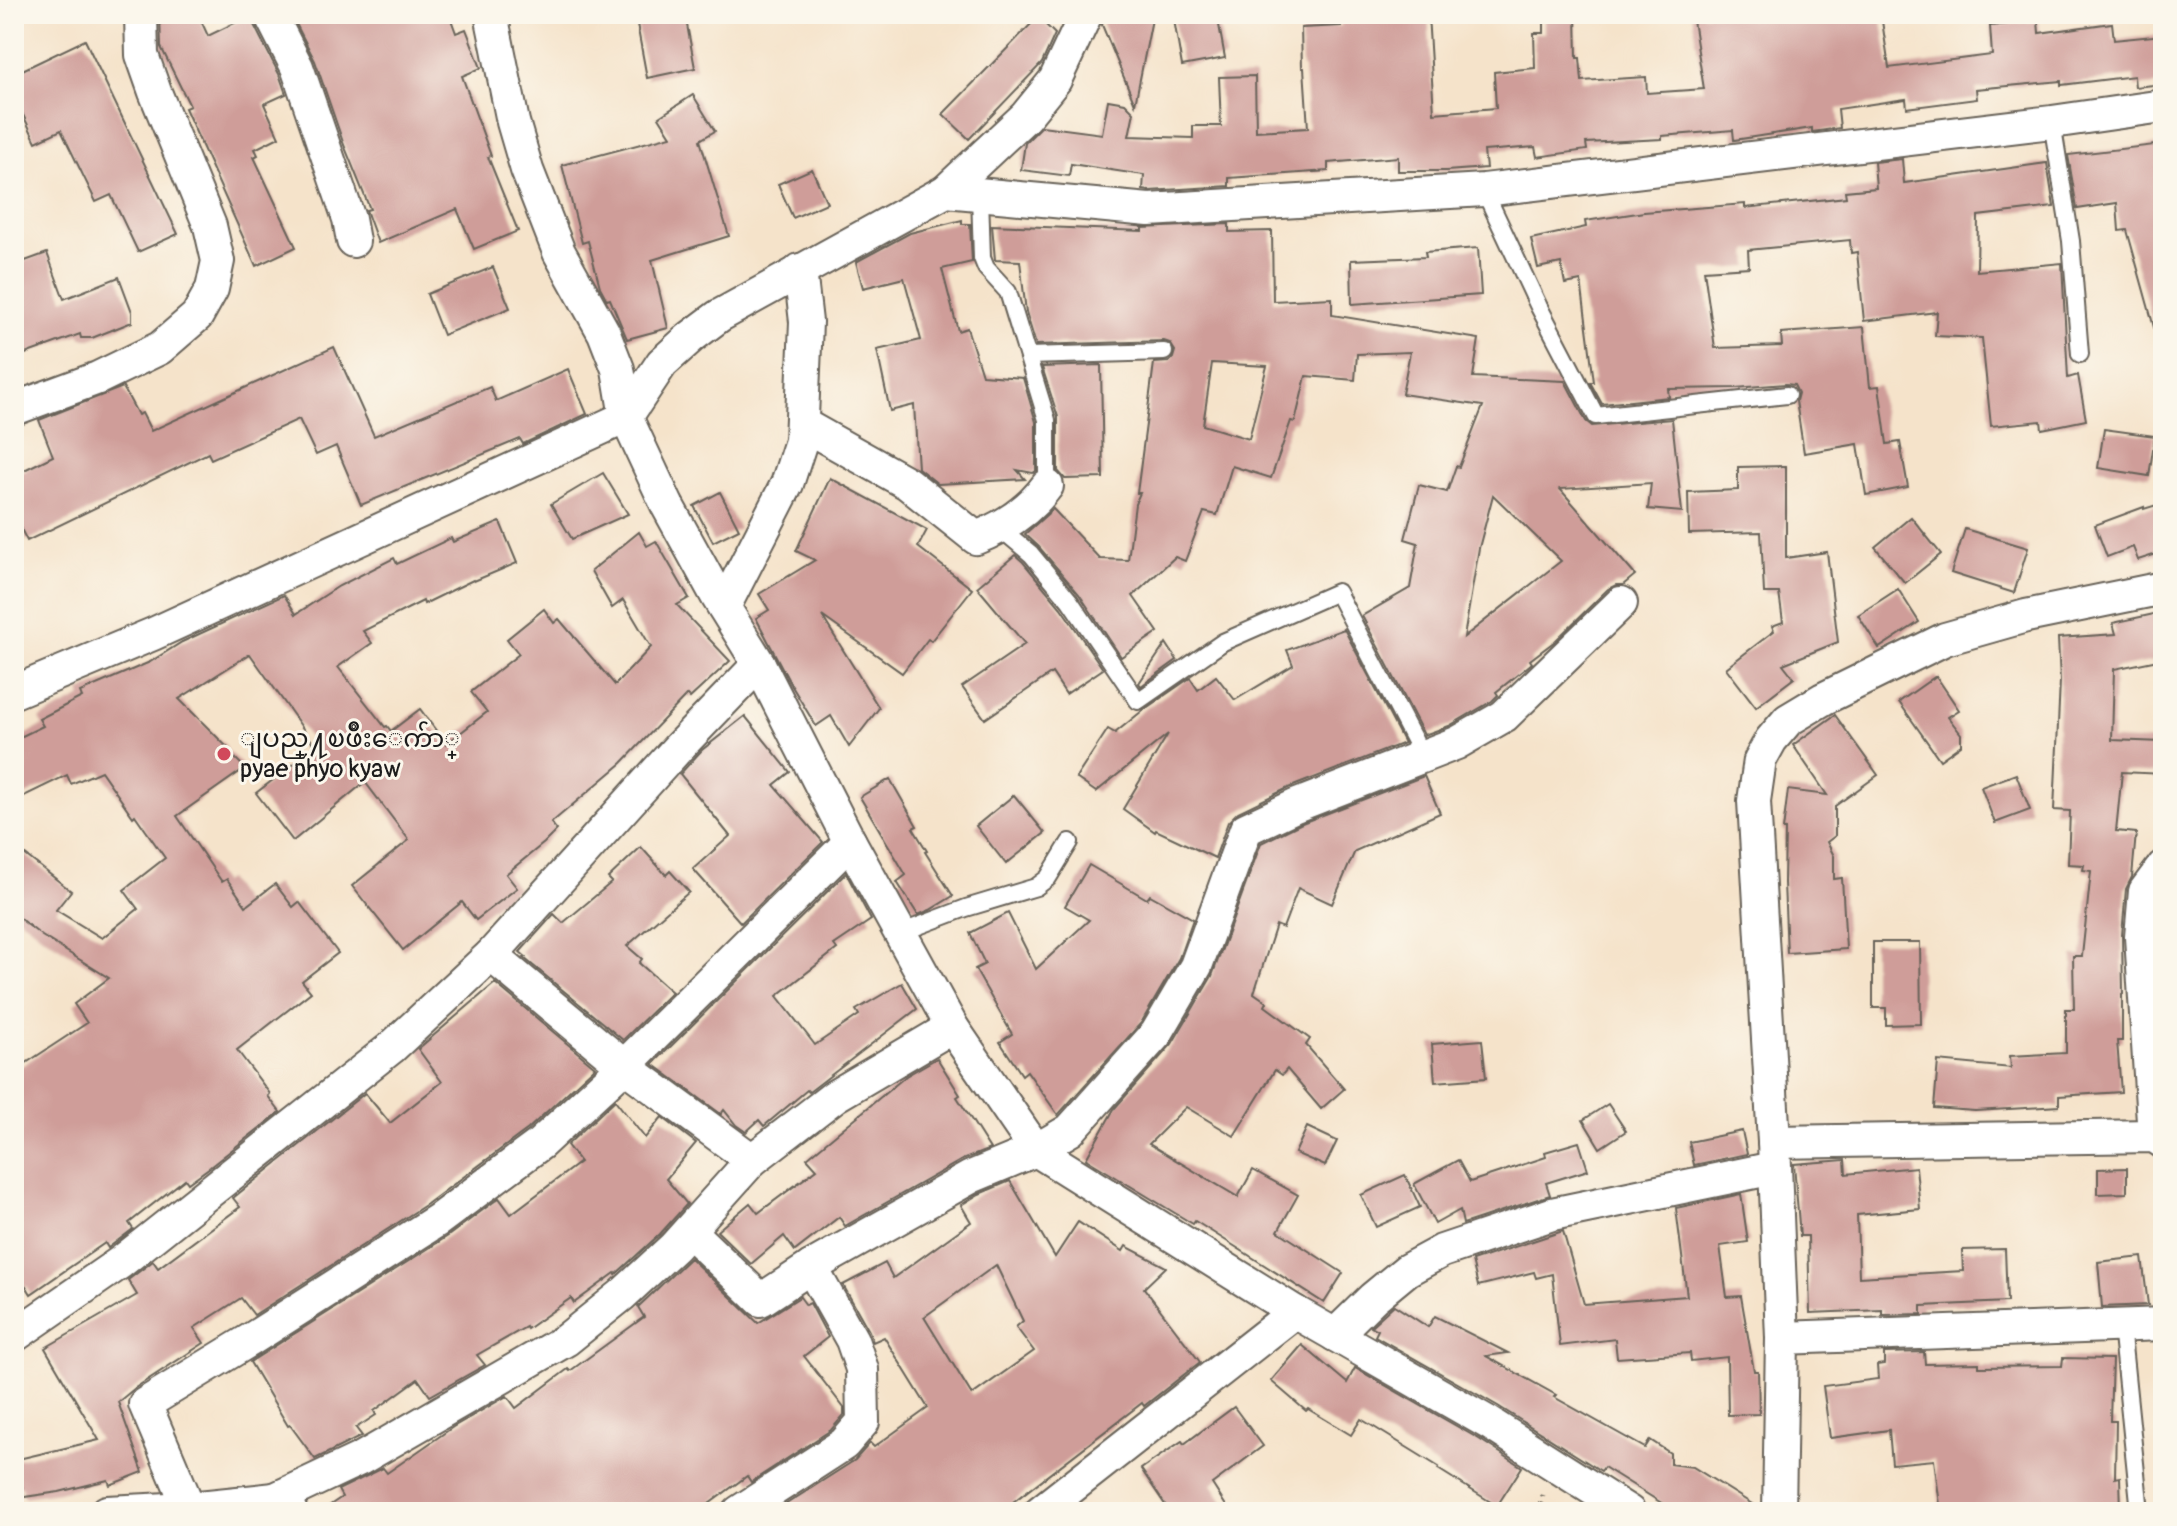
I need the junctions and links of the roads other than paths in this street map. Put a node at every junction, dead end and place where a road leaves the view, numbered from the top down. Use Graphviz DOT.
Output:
graph roads {
  1 [pos="141,14"];
  2 [pos="270,14"];
  3 [pos="491,14"];
  4 [pos="1086,14"];
  5 [pos="2163,106"];
  6 [pos="2052,122"];
  7 [pos="1484,190"];
  8 [pos="946,191"];
  9 [pos="980,195"];
  10 [pos="353,241"];
  11 [pos="800,270"];
  12 [pos="1164,352"];
  13 [pos="2080,354"];
  14 [pos="1028,356"];
  15 [pos="1787,395"];
  16 [pos="14,409"];
  17 [pos="626,417"];
  18 [pos="802,424"];
  19 [pos="1047,486"];
  20 [pos="1000,528"];
  21 [pos="2163,588"];
  22 [pos="1621,603"];
  23 [pos="724,607"];
  24 [pos="759,664"];
  25 [pos="14,692"];
  26 [pos="1423,757"];
  27 [pos="850,842"];
  28 [pos="1070,842"];
  29 [pos="2163,867"];
  30 [pos="900,933"];
  31 [pos="491,955"];
  32 [pos="952,1027"];
  33 [pos="624,1066"];
  34 [pos="2160,1136"];
  35 [pos="1036,1150"];
  36 [pos="1774,1155"];
  37 [pos="752,1160"];
  38 [pos="689,1231"];
  39 [pos="811,1267"];
  40 [pos="1295,1312"];
  41 [pos="2163,1324"];
  42 [pos="2121,1326"];
  43 [pos="1335,1335"];
  44 [pos="14,1336"];
  45 [pos="1782,1338"];
  46 [pos="283,1506"];
  47 [pos="189,1508"];
  48 [pos="107,1512"];
  49 [pos="739,1512"];
  50 [pos="1040,1512"];
  51 [pos="1629,1512"];
  52 [pos="1779,1512"];
  53 [pos="2140,1512"];
  1 -- 16 [label="street"];
  2 -- 10 [label="street"];
  3 -- 17 [label="street"];
  4 -- 8 [label="street"];
  5 -- 6 [label="street"];
  6 -- 7 [label="street"];
  6 -- 13 [label="lane"];
  7 -- 9 [label="street"];
  7 -- 15 [label="lane"];
  8 -- 9 [label="street"];
  8 -- 11 [label="street"];
  9 -- 14 [label="lane"];
  11 -- 17 [label="street"];
  11 -- 18 [label="street"];
  12 -- 14 [label="lane"];
  14 -- 19 [label="lane"];
  17 -- 23 [label="street"];
  17 -- 25 [label="street"];
  18 -- 20 [label="street"];
  18 -- 23 [label="street"];
  19 -- 20 [label="street"];
  20 -- 26 [label="lane"];
  21 -- 36 [label="street"];
  22 -- 26 [label="street"];
  23 -- 24 [label="street"];
  24 -- 27 [label="street"];
  24 -- 31 [label="street"];
  26 -- 35 [label="street"];
  27 -- 30 [label="street"];
  27 -- 33 [label="street"];
  28 -- 30 [label="lane"];
  29 -- 34 [label="street"];
  30 -- 32 [label="street"];
  31 -- 33 [label="street"];
  31 -- 44 [label="street"];
  32 -- 35 [label="street"];
  32 -- 37 [label="street"];
  33 -- 37 [label="street"];
  33 -- 47 [label="street"];
  34 -- 36 [label="street"];
  35 -- 39 [label="street"];
  35 -- 40 [label="street"];
  36 -- 43 [label="street"];
  36 -- 45 [label="street"];
  37 -- 38 [label="street"];
  38 -- 39 [label="street"];
  38 -- 46 [label="street"];
  39 -- 49 [label="street"];
  40 -- 43 [label="street"];
  40 -- 50 [label="street"];
  41 -- 42 [label="street"];
  42 -- 45 [label="street"];
  42 -- 53 [label="lane"];
  43 -- 51 [label="street"];
  45 -- 52 [label="street"];
  46 -- 47 [label="street"];
  47 -- 48 [label="street"];
}
